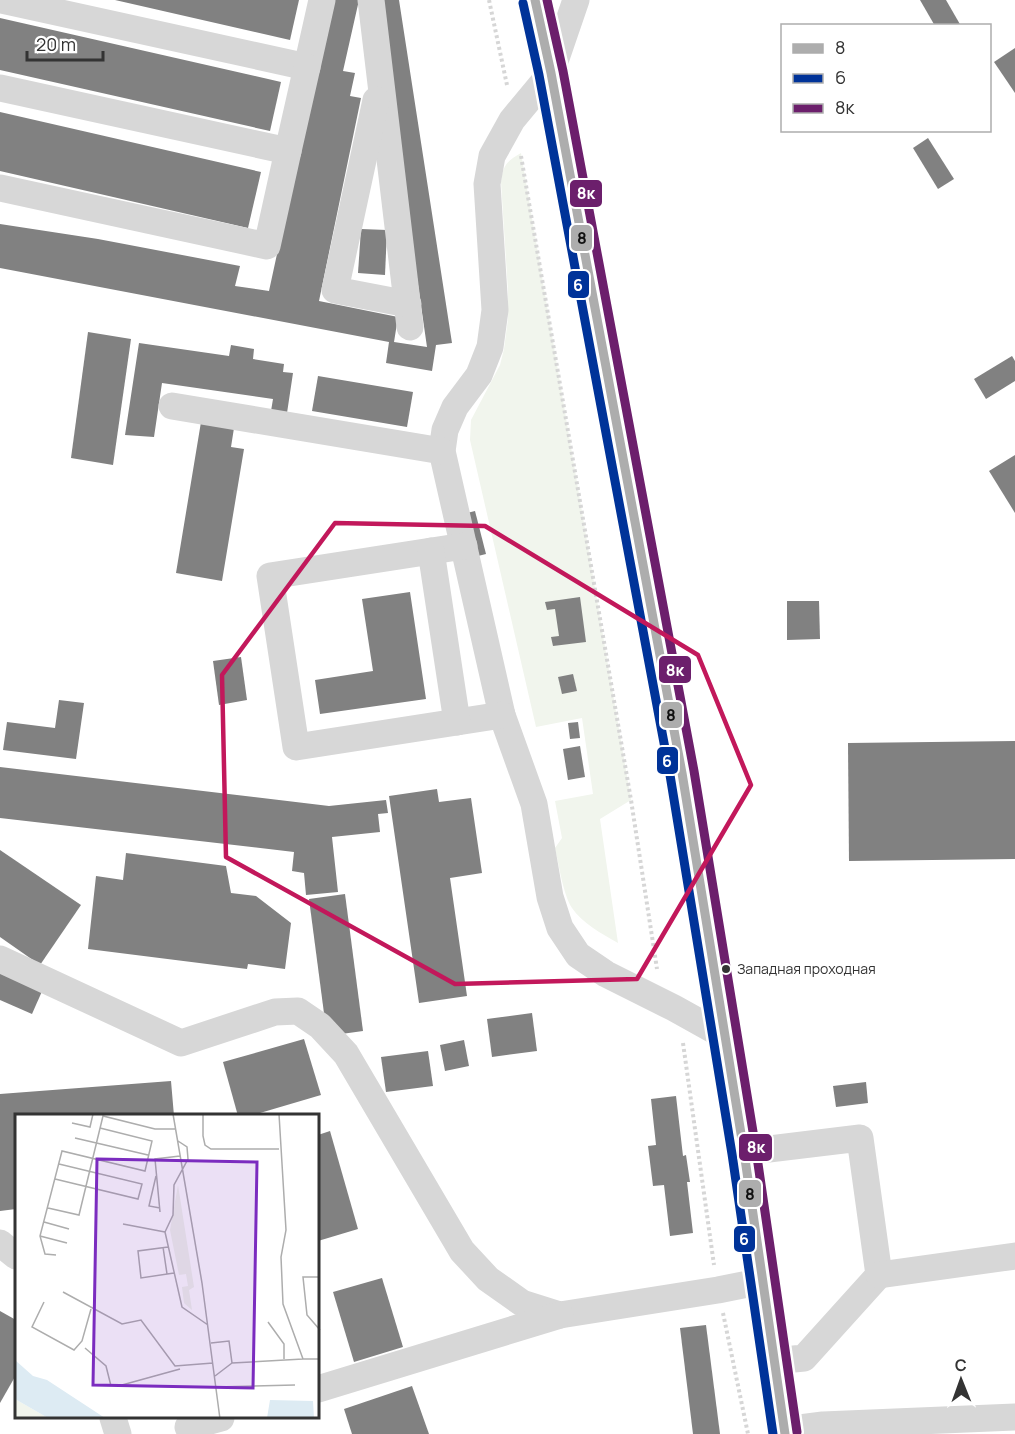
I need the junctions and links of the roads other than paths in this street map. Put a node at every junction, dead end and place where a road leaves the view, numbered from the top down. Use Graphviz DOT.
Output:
graph roads {
  1 [pos="2,0"];
  2 [pos="322,0"];
  3 [pos="371,0"];
  4 [pos="535,0"];
  5 [pos="576,0"];
  6 [pos="307,67"];
  7 [pos="551,73"];
  8 [pos="381,80"];
  9 [pos="0,88"];
  10 [pos="288,151"];
  11 [pos="0,188"];
  12 [pos="172,405"];
  13 [pos="442,451"];
  14 [pos="464,546"];
  15 [pos="431,551"];
  16 [pos="502,716"];
  17 [pos="457,722"];
  18 [pos="0,959"];
  19 [pos="726,1037"];
  20 [pos="744,1152"];
  21 [pos="0,1243"];
  22 [pos="15,1255"];
  23 [pos="1015,1256"];
  24 [pos="879,1275"];
  25 [pos="763,1281"];
  26 [pos="560,1315"];
  27 [pos="774,1362"];
  28 [pos="320,1388"];
  29 [pos="1015,1417"];
  30 [pos="113,1419"];
  31 [pos="217,1419"];
  32 [pos="188,1427"];
  33 [pos="784,1432"];
  34 [pos="118,1434"];
  1 -- 6 [label="lane"];
  2 -- 6 [label="lane"];
  3 -- 8 [label="lane"];
  4 -- 7 [label="main road"];
  5 -- 7 [label="lane"];
  6 -- 10 [label="lane"];
  7 -- 13 [label="lane"];
  7 -- 19 [label="main road"];
  8 -- 8 [label="lane"];
  9 -- 10 [label="lane"];
  10 -- 11 [label="lane"];
  12 -- 13 [label="lane"];
  13 -- 14 [label="lane"];
  14 -- 15 [label="lane"];
  14 -- 16 [label="lane"];
  15 -- 17 [label="lane"];
  15 -- 17 [label="lane"];
  16 -- 17 [label="lane"];
  16 -- 19 [label="lane"];
  18 -- 26 [label="lane"];
  19 -- 20 [label="main road"];
  20 -- 24 [label="lane"];
  20 -- 25 [label="main road"];
  21 -- 22 [label="lane"];
  23 -- 24 [label="lane"];
  24 -- 27 [label="lane"];
  25 -- 26 [label="lane"];
  25 -- 27 [label="main road"];
  26 -- 28 [label="lane"];
  27 -- 33 [label="main road"];
  29 -- 33 [label="lane"];
  30 -- 34 [label="lane"];
  31 -- 32 [label="lane"];
}
